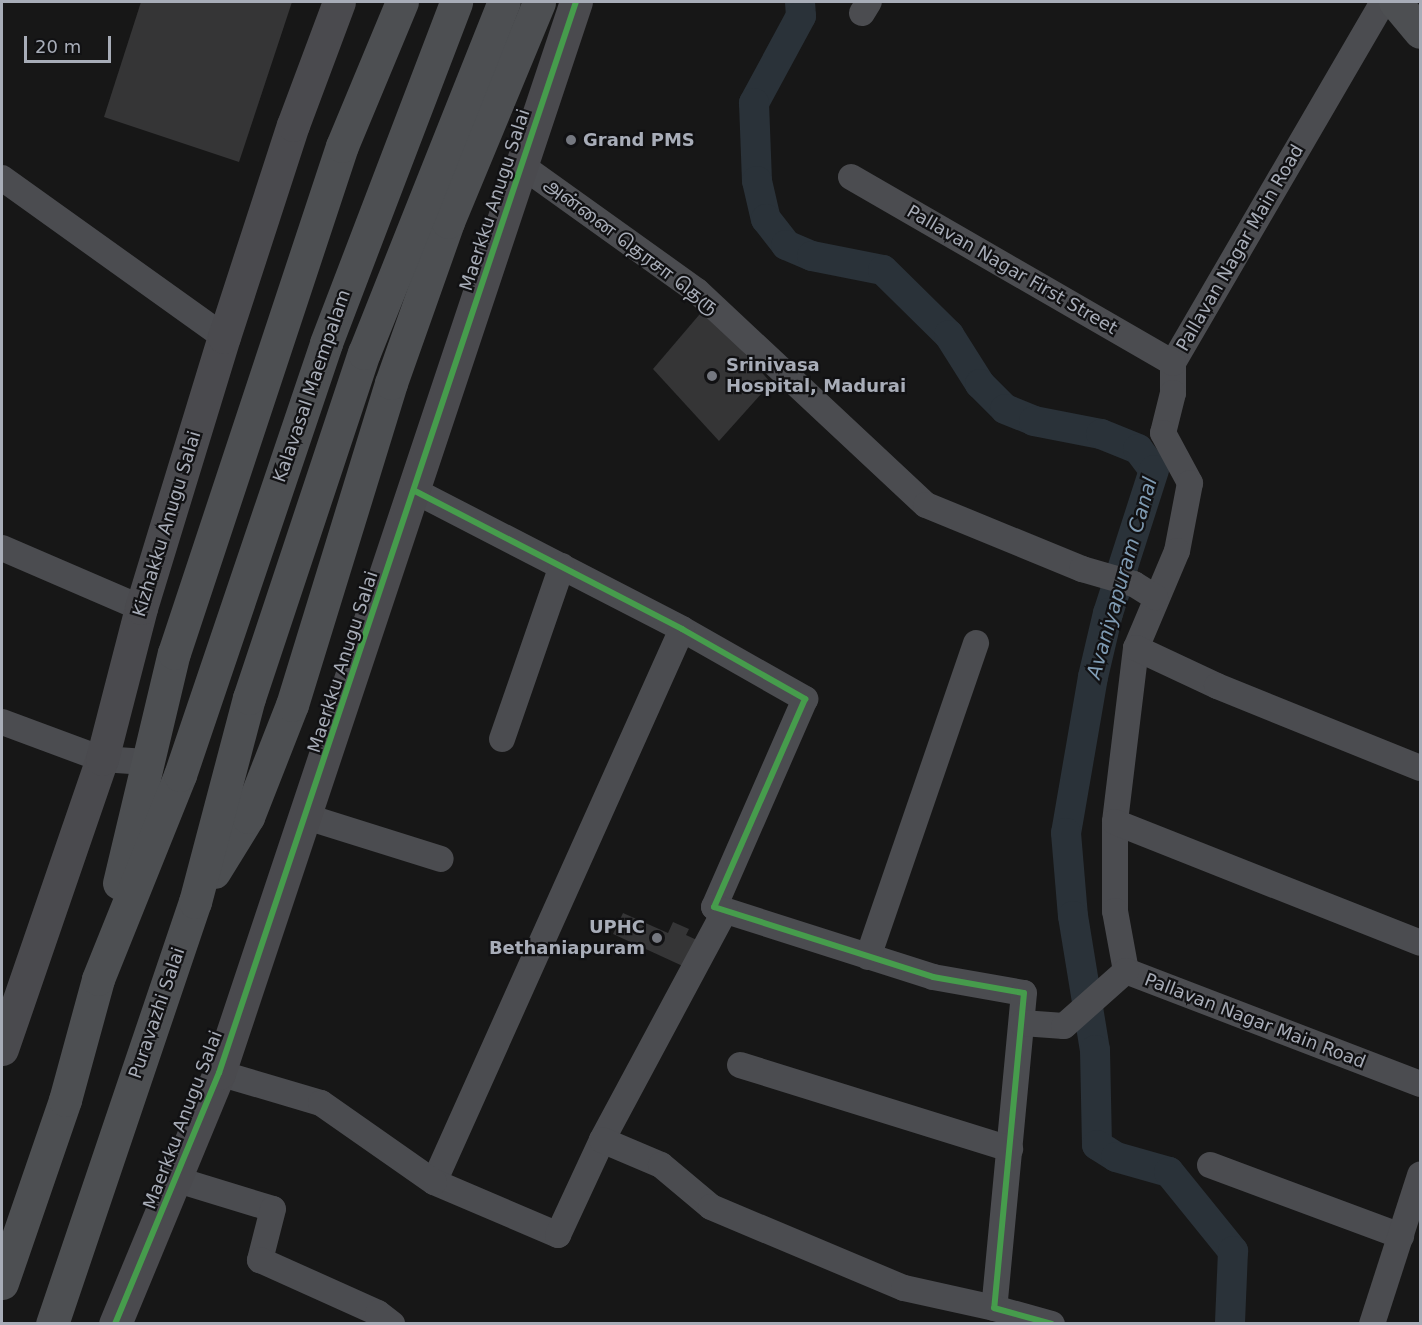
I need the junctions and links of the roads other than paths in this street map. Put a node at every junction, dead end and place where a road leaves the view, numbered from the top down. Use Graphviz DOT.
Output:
graph roads {
  1 [pos="339,2"];
  2 [pos="402,2"];
  3 [pos="456,2"];
  4 [pos="504,2"];
  5 [pos="539,2"];
  6 [pos="576,2"];
  7 [pos="1383,2"];
  8 [pos="1395,2"];
  9 [pos="1420,32"];
  10 [pos="521,165"];
  11 [pos="851,177"];
  12 [pos="2,178"];
  13 [pos="224,337"];
  14 [pos="1173,363"];
  15 [pos="415,491"];
  16 [pos="2,548"];
  17 [pos="562,566"];
  18 [pos="1145,591"];
  19 [pos="141,608"];
  20 [pos="682,629"];
  21 [pos="976,643"];
  22 [pos="1136,648"];
  23 [pos="2,722"];
  24 [pos="502,739"];
  25 [pos="102,759"];
  26 [pos="146,762"];
  27 [pos="1420,768"];
  28 [pos="307,817"];
  29 [pos="1115,822"];
  30 [pos="441,859"];
  31 [pos="195,902"];
  32 [pos="725,911"];
  33 [pos="1420,943"];
  34 [pos="867,957"];
  35 [pos="98,979"];
  36 [pos="1118,979"];
  37 [pos="1022,1023"];
  38 [pos="2,1049"];
  39 [pos="740,1065"];
  40 [pos="219,1073"];
  41 [pos="1420,1084"];
  42 [pos="602,1140"];
  43 [pos="1010,1149"];
  44 [pos="1210,1166"];
  45 [pos="1420,1175"];
  46 [pos="178,1179"];
  47 [pos="434,1182"];
  48 [pos="1401,1236"];
  49 [pos="2,1283"];
  50 [pos="994,1308"];
  51 [pos="52,1323"];
  52 [pos="115,1323"];
  53 [pos="392,1323"];
  54 [pos="1052,1323"];
  55 [pos="1372,1323"];
  1 -- 13 [label="street, Kizhakku Anugu Salai"];
  2 -- 26 [label="main road"];
  3 -- 35 [label="main road, Kalavasal Maempalam"];
  4 -- 31 [label="main road, Puravazhi Salai"];
  5 -- 31 [label="main road"];
  6 -- 10 [label="street, Maerkku Anugu Salai"];
  7 -- 14 [label="street, Pallavan Nagar Main Road"];
  8 -- 9 [label="main road"];
  10 -- 15 [label="street, Maerkku Anugu Salai"];
  10 -- 18 [label="street, அன்னை தெரசா தெரு"];
  11 -- 14 [label="street, Pallavan Nagar First Street"];
  12 -- 13 [label="street"];
  13 -- 19 [label="street, Kizhakku Anugu Salai"];
  14 -- 18 [label="street, Pallavan Nagar Main Road"];
  15 -- 17 [label="street"];
  15 -- 28 [label="street, Maerkku Anugu Salai"];
  16 -- 19 [label="street"];
  17 -- 20 [label="street"];
  17 -- 24 [label="street"];
  18 -- 22 [label="street, Pallavan Nagar Main Road"];
  19 -- 25 [label="street, Kizhakku Anugu Salai"];
  20 -- 32 [label="street"];
  20 -- 47 [label="street"];
  21 -- 34 [label="street"];
  22 -- 27 [label="street"];
  22 -- 29 [label="street, Pallavan Nagar Main Road"];
  23 -- 25 [label="street"];
  25 -- 26 [label="street"];
  25 -- 38 [label="street, Kizhakku Anugu Salai"];
  26 -- 35 [label="main road"];
  28 -- 30 [label="street"];
  28 -- 40 [label="street, Maerkku Anugu Salai"];
  29 -- 33 [label="street"];
  29 -- 36 [label="street, Pallavan Nagar Main Road"];
  31 -- 51 [label="main road, Puravazhi Salai"];
  32 -- 34 [label="street"];
  32 -- 42 [label="street"];
  34 -- 37 [label="street"];
  35 -- 49 [label="main road"];
  36 -- 37 [label="street"];
  36 -- 41 [label="street, Pallavan Nagar Main Road"];
  37 -- 43 [label="street"];
  39 -- 43 [label="street"];
  40 -- 46 [label="street, Maerkku Anugu Salai"];
  40 -- 47 [label="street"];
  42 -- 47 [label="street"];
  42 -- 50 [label="street"];
  43 -- 50 [label="street"];
  44 -- 48 [label="street"];
  45 -- 48 [label="street"];
  46 -- 52 [label="street, Maerkku Anugu Salai"];
  46 -- 53 [label="street"];
  48 -- 55 [label="street"];
  50 -- 54 [label="street"];
}
